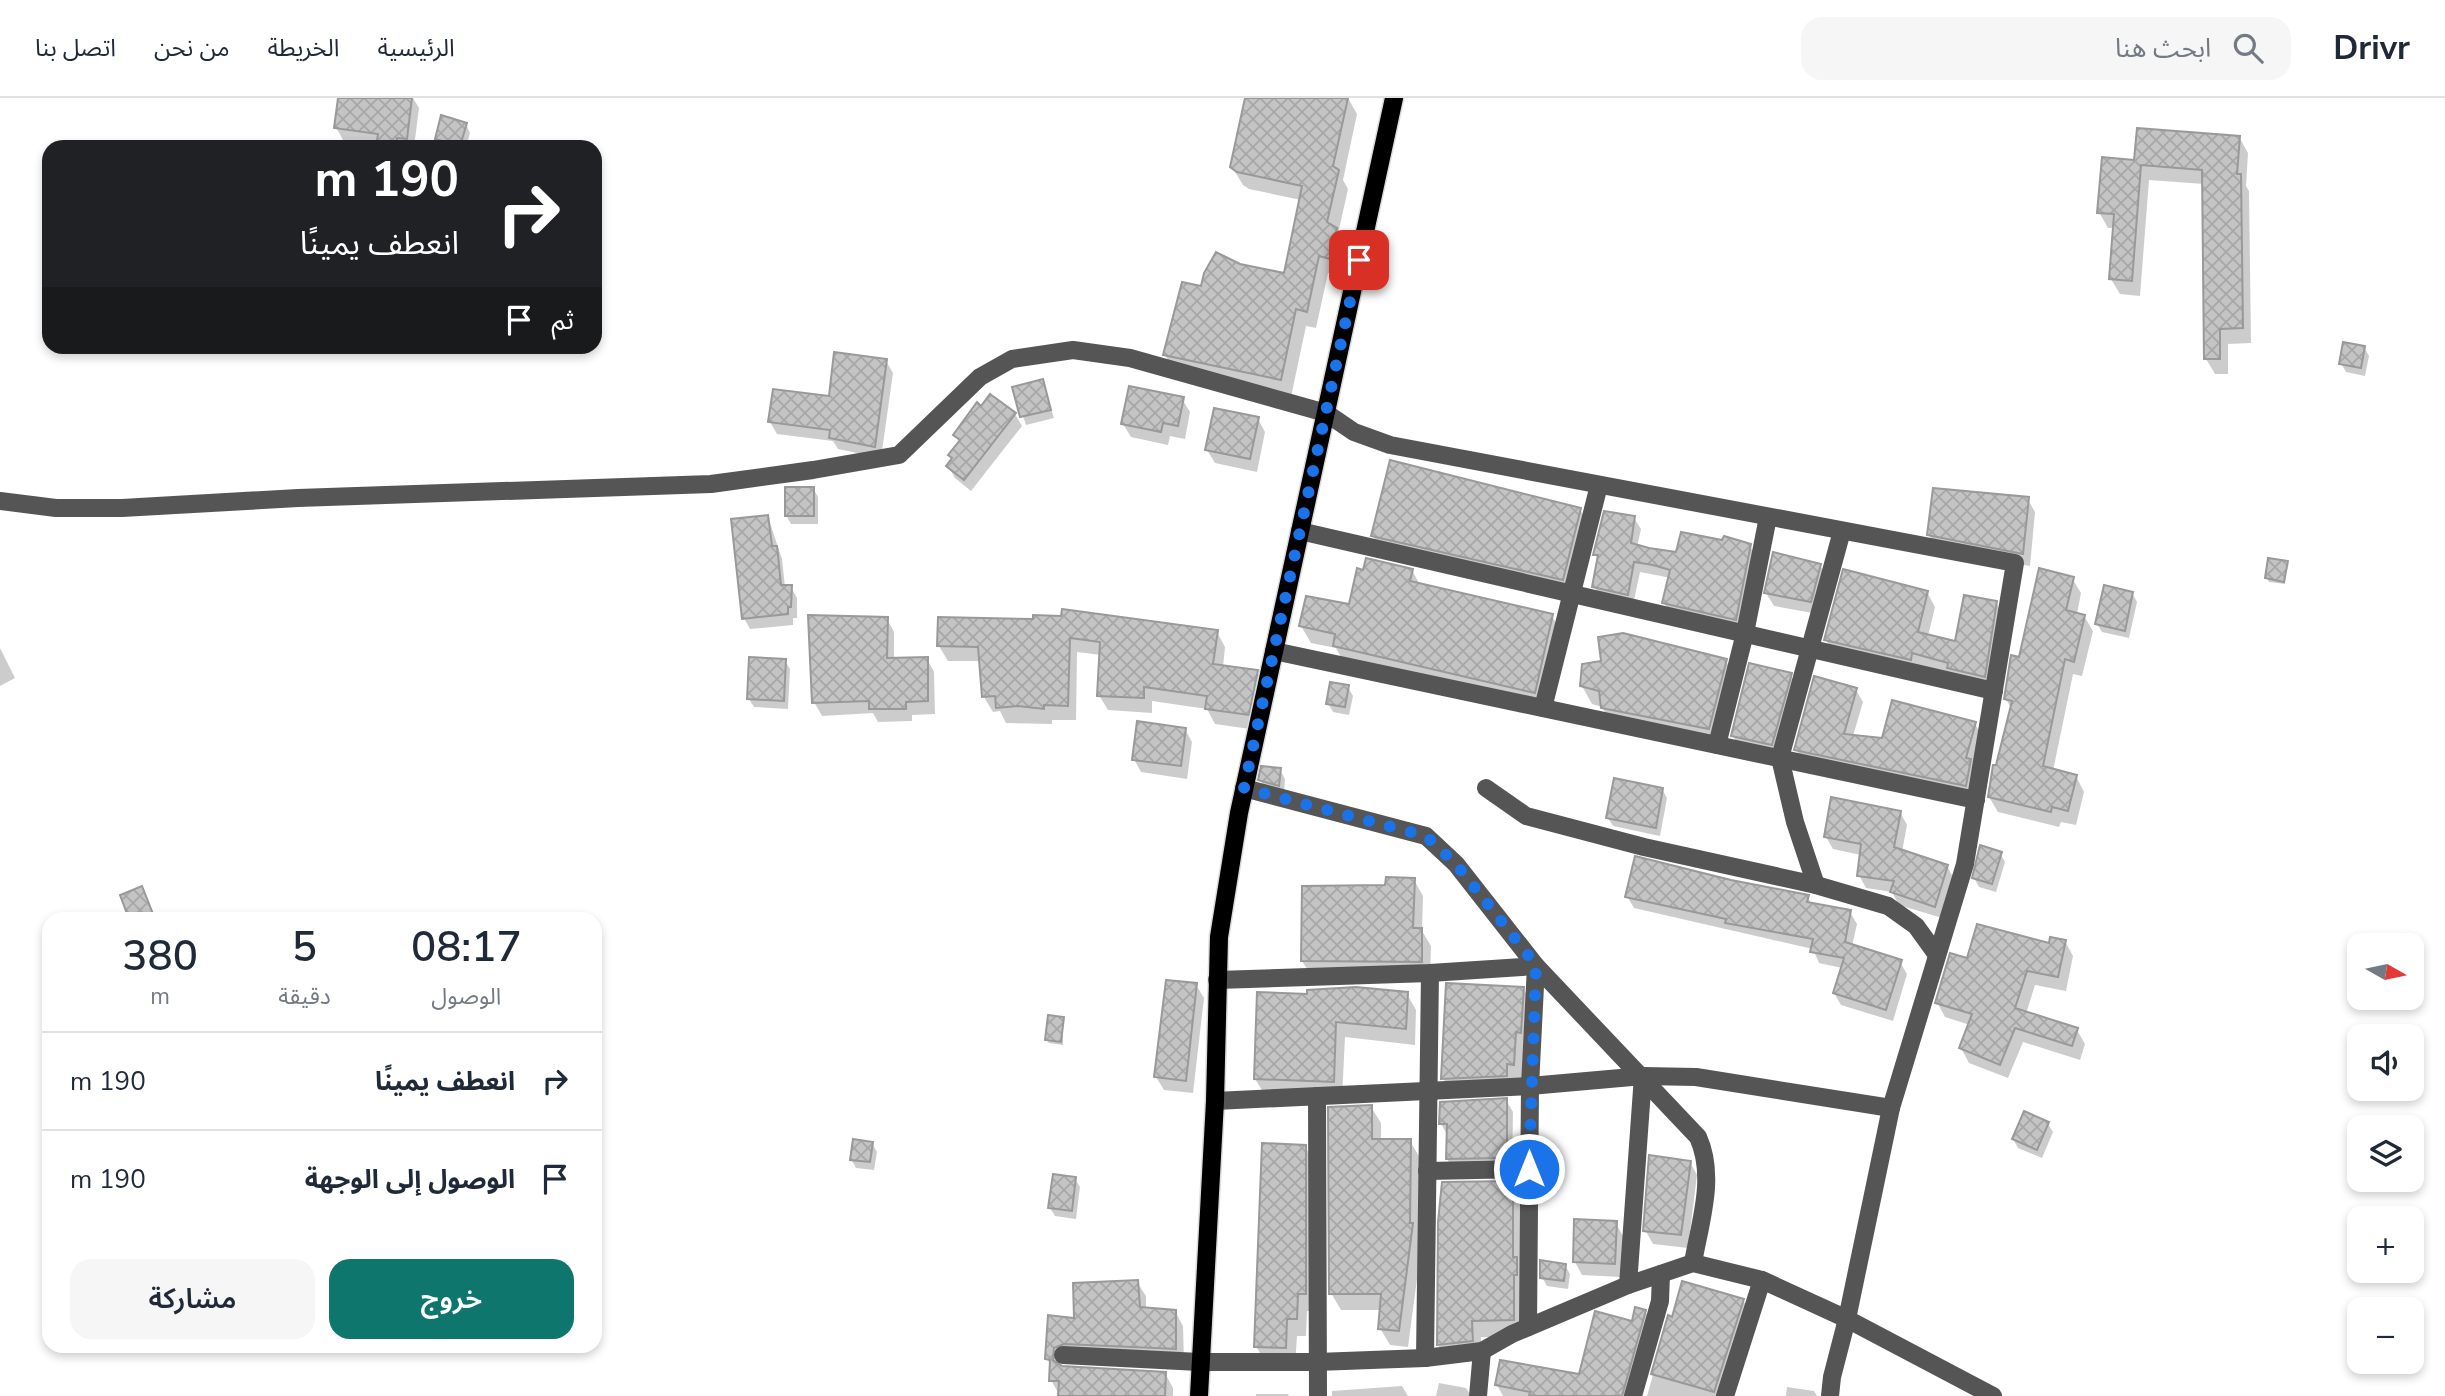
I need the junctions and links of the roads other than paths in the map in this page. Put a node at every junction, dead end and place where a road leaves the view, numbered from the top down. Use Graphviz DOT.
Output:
graph roads {
  1 [pos="1394,98"];
  2 [pos="1326,412"];
  3 [pos="1599,485"];
  4 [pos="0,501"];
  5 [pos="1768,517"];
  6 [pos="1300,531"];
  7 [pos="1842,531"];
  8 [pos="1572,593"];
  9 [pos="1745,633"];
  10 [pos="1810,648"];
  11 [pos="1274,651"];
  12 [pos="1994,691"];
  13 [pos="1543,708"];
  14 [pos="1717,745"];
  15 [pos="1780,758"];
  16 [pos="1244,788"];
  17 [pos="1486,788"];
  18 [pos="1976,800"];
  19 [pos="1816,885"];
  20 [pos="1937,955"];
  21 [pos="1536,965"];
  22 [pos="1430,973"];
  23 [pos="1216,980"];
  24 [pos="1643,1076"];
  25 [pos="1530,1086"];
  26 [pos="1428,1091"];
  27 [pos="1317,1096"];
  28 [pos="1214,1101"];
  29 [pos="1891,1108"];
  30 [pos="1529,1169"];
  31 [pos="1427,1171"];
  32 [pos="1693,1263"];
  33 [pos="1661,1274"];
  34 [pos="1762,1280"];
  35 [pos="1628,1285"];
  36 [pos="1847,1319"];
  37 [pos="1528,1327"];
  38 [pos="1482,1351"];
  39 [pos="1063,1355"];
  40 [pos="1425,1358"];
  41 [pos="1199,1362"];
  42 [pos="1317,1362"];
  43 [pos="1985,1394"];
  44 [pos="1199,1396"];
  45 [pos="1318,1396"];
  46 [pos="1478,1396"];
  47 [pos="1633,1396"];
  48 [pos="1725,1396"];
  49 [pos="1830,1396"];
  1 -- 2 [label="main road"];
  2 -- 3 [label="street"];
  2 -- 4 [label="street"];
  2 -- 6 [label="main road"];
  3 -- 5 [label="street"];
  3 -- 8 [label="street"];
  5 -- 7 [label="street"];
  5 -- 9 [label="street"];
  6 -- 8 [label="street"];
  6 -- 11 [label="main road"];
  7 -- 10 [label="street"];
  7 -- 12 [label="street"];
  8 -- 9 [label="street"];
  8 -- 13 [label="street"];
  9 -- 10 [label="street"];
  9 -- 14 [label="street"];
  10 -- 12 [label="street"];
  10 -- 15 [label="street"];
  11 -- 13 [label="street"];
  11 -- 16 [label="main road"];
  12 -- 18 [label="street"];
  13 -- 14 [label="street"];
  14 -- 15 [label="street"];
  15 -- 18 [label="street"];
  15 -- 19 [label="street"];
  16 -- 21 [label="street"];
  16 -- 23 [label="main road"];
  17 -- 19 [label="street"];
  18 -- 20 [label="street"];
  19 -- 20 [label="street"];
  20 -- 29 [label="street"];
  21 -- 22 [label="street"];
  21 -- 24 [label="street"];
  21 -- 25 [label="street"];
  22 -- 23 [label="street"];
  22 -- 26 [label="street"];
  23 -- 28 [label="main road"];
  24 -- 25 [label="street"];
  24 -- 29 [label="street"];
  24 -- 32 [label="street"];
  24 -- 35 [label="street"];
  25 -- 26 [label="street"];
  25 -- 30 [label="street"];
  26 -- 27 [label="street"];
  26 -- 31 [label="street"];
  27 -- 28 [label="street"];
  27 -- 42 [label="street"];
  28 -- 41 [label="main road"];
  29 -- 36 [label="street"];
  30 -- 31 [label="street"];
  30 -- 37 [label="street"];
  31 -- 40 [label="street"];
  32 -- 33 [label="street"];
  32 -- 34 [label="street"];
  33 -- 35 [label="street"];
  33 -- 47 [label="street"];
  34 -- 36 [label="street"];
  34 -- 48 [label="street"];
  35 -- 37 [label="street"];
  36 -- 43 [label="street"];
  36 -- 49 [label="street"];
  37 -- 38 [label="street"];
  38 -- 40 [label="street"];
  38 -- 46 [label="street"];
  39 -- 41 [label="street"];
  40 -- 42 [label="street"];
  41 -- 42 [label="street"];
  41 -- 44 [label="main road"];
  42 -- 45 [label="street"];
}
